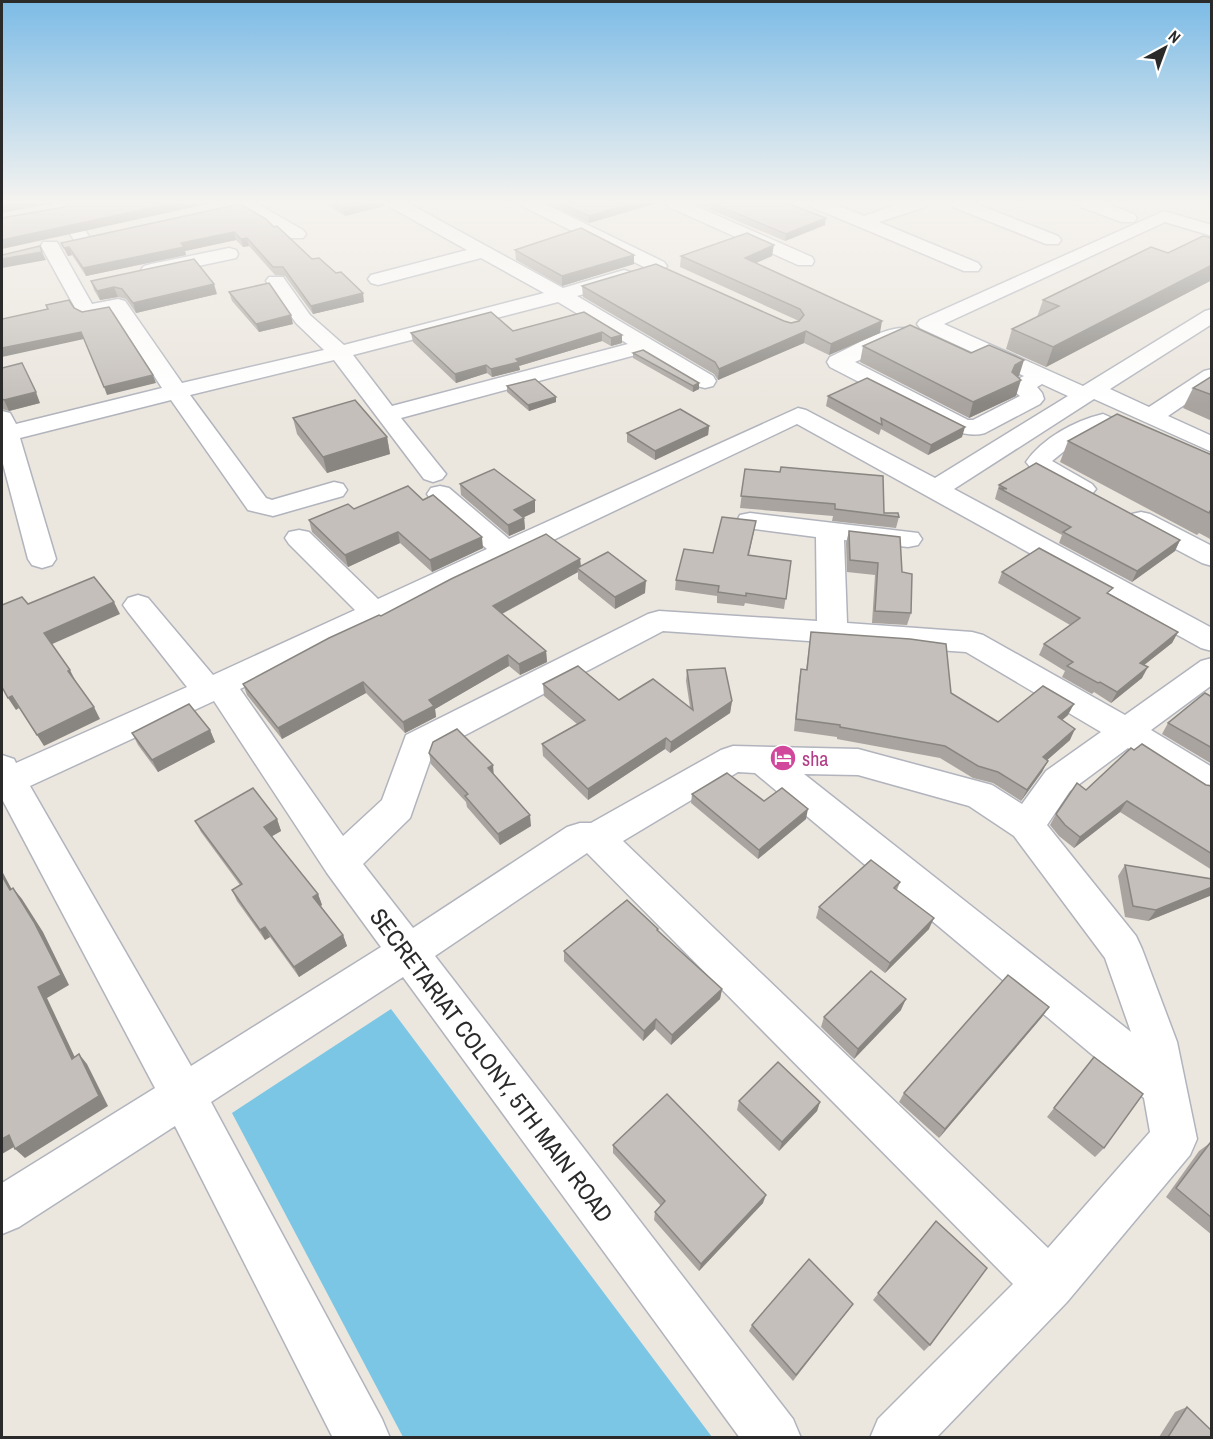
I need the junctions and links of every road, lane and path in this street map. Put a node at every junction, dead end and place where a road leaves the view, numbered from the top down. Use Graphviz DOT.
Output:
graph roads {
  1 [pos="59,270"];
  2 [pos="152,270"];
  3 [pos="412,270"];
  4 [pos="516,270"];
  5 [pos="643,270"];
  6 [pos="667,270"];
  7 [pos="1045,270"];
  8 [pos="129,275"];
  9 [pos="678,275"];
  10 [pos="378,279"];
  11 [pos="276,281"];
  12 [pos="95,282"];
  13 [pos="73,286"];
  14 [pos="561,295"];
  15 [pos="1212,315"];
  16 [pos="927,324"];
  17 [pos="905,333"];
  18 [pos="646,346"];
  19 [pos="340,353"];
  20 [pos="1041,375"];
  21 [pos="1212,376"];
  22 [pos="705,381"];
  23 [pos="1020,387"];
  24 [pos="176,391"];
  25 [pos="1089,393"];
  26 [pos="1128,407"];
  27 [pos="1155,413"];
  28 [pos="386,415"];
  29 [pos="1104,421"];
  30 [pos="3,429"];
  31 [pos="1212,434"];
  32 [pos="1212,445"];
  33 [pos="1212,472"];
  34 [pos="936,489"];
  35 [pos="334,490"];
  36 [pos="750,521"];
  37 [pos="830,531"];
  38 [pos="299,538"];
  39 [pos="908,539"];
  40 [pos="506,551"];
  41 [pos="1212,557"];
  42 [pos="42,559"];
  43 [pos="138,605"];
  44 [pos="375,613"];
  45 [pos="832,633"];
  46 [pos="1212,642"];
  47 [pos="1212,669"];
  48 [pos="214,688"];
  49 [pos="1128,732"];
  50 [pos="763,759"];
  51 [pos="4,778"];
  52 [pos="1212,784"];
  53 [pos="1027,826"];
  54 [pos="596,838"];
  55 [pos="340,862"];
  56 [pos="407,953"];
  57 [pos="1165,1087"];
  58 [pos="183,1095"];
  59 [pos="2,1210"];
  60 [pos="1049,1284"];
  61 [pos="363,1437"];
  62 [pos="774,1437"];
  63 [pos="897,1437"];
  1 -- 13 [label="street"];
  2 -- 8 [label="street"];
  3 -- 10 [label="street"];
  4 -- 14 [label="street"];
  5 -- 14 [label="street"];
  6 -- 9 [label="street"];
  7 -- 16 [label="street"];
  11 -- 19 [label="street"];
  12 -- 13 [label="street"];
  13 -- 24 [label="street"];
  14 -- 18 [label="street"];
  14 -- 19 [label="street"];
  15 -- 25 [label="street"];
  16 -- 17 [label="street"];
  16 -- 20 [label="street"];
  17 -- 23 [label="street"];
  17 -- 23 [label="street"];
  18 -- 22 [label="street"];
  18 -- 28 [label="street"];
  19 -- 24 [label="street"];
  19 -- 28 [label="street"];
  20 -- 23 [label="street"];
  20 -- 25 [label="street"];
  21 -- 27 [label="street"];
  24 -- 30 [label="street"];
  24 -- 35 [label="street"];
  25 -- 26 [label="street"];
  25 -- 34 [label="street"];
  26 -- 27 [label="street"];
  26 -- 29 [label="street"];
  27 -- 31 [label="street"];
  27 -- 32 [label="street"];
  28 -- 40 [label="street"];
  29 -- 33 [label="street"];
  29 -- 41 [label="street"];
  30 -- 42 [label="street"];
  34 -- 40 [label="street"];
  34 -- 46 [label="street"];
  36 -- 37 [label="street"];
  37 -- 39 [label="street"];
  37 -- 45 [label="street"];
  38 -- 44 [label="street"];
  40 -- 44 [label="street"];
  43 -- 48 [label="street, SECRETARIAT COLONY, 5TH MAIN ROAD"];
  44 -- 48 [label="street"];
  45 -- 49 [label="street"];
  45 -- 55 [label="street"];
  47 -- 49 [label="street"];
  48 -- 51 [label="street"];
  48 -- 55 [label="street, SECRETARIAT COLONY, 5TH MAIN ROAD"];
  49 -- 52 [label="street"];
  49 -- 53 [label="street"];
  50 -- 53 [label="street"];
  50 -- 54 [label="street"];
  50 -- 57 [label="street"];
  51 -- 58 [label="street"];
  53 -- 57 [label="street"];
  54 -- 56 [label="street"];
  54 -- 60 [label="street"];
  55 -- 56 [label="street, SECRETARIAT COLONY, 5TH MAIN ROAD"];
  56 -- 58 [label="street"];
  56 -- 62 [label="street, SECRETARIAT COLONY, 5TH MAIN ROAD"];
  57 -- 60 [label="street"];
  58 -- 59 [label="street"];
  58 -- 61 [label="street"];
  60 -- 63 [label="street"];
}
